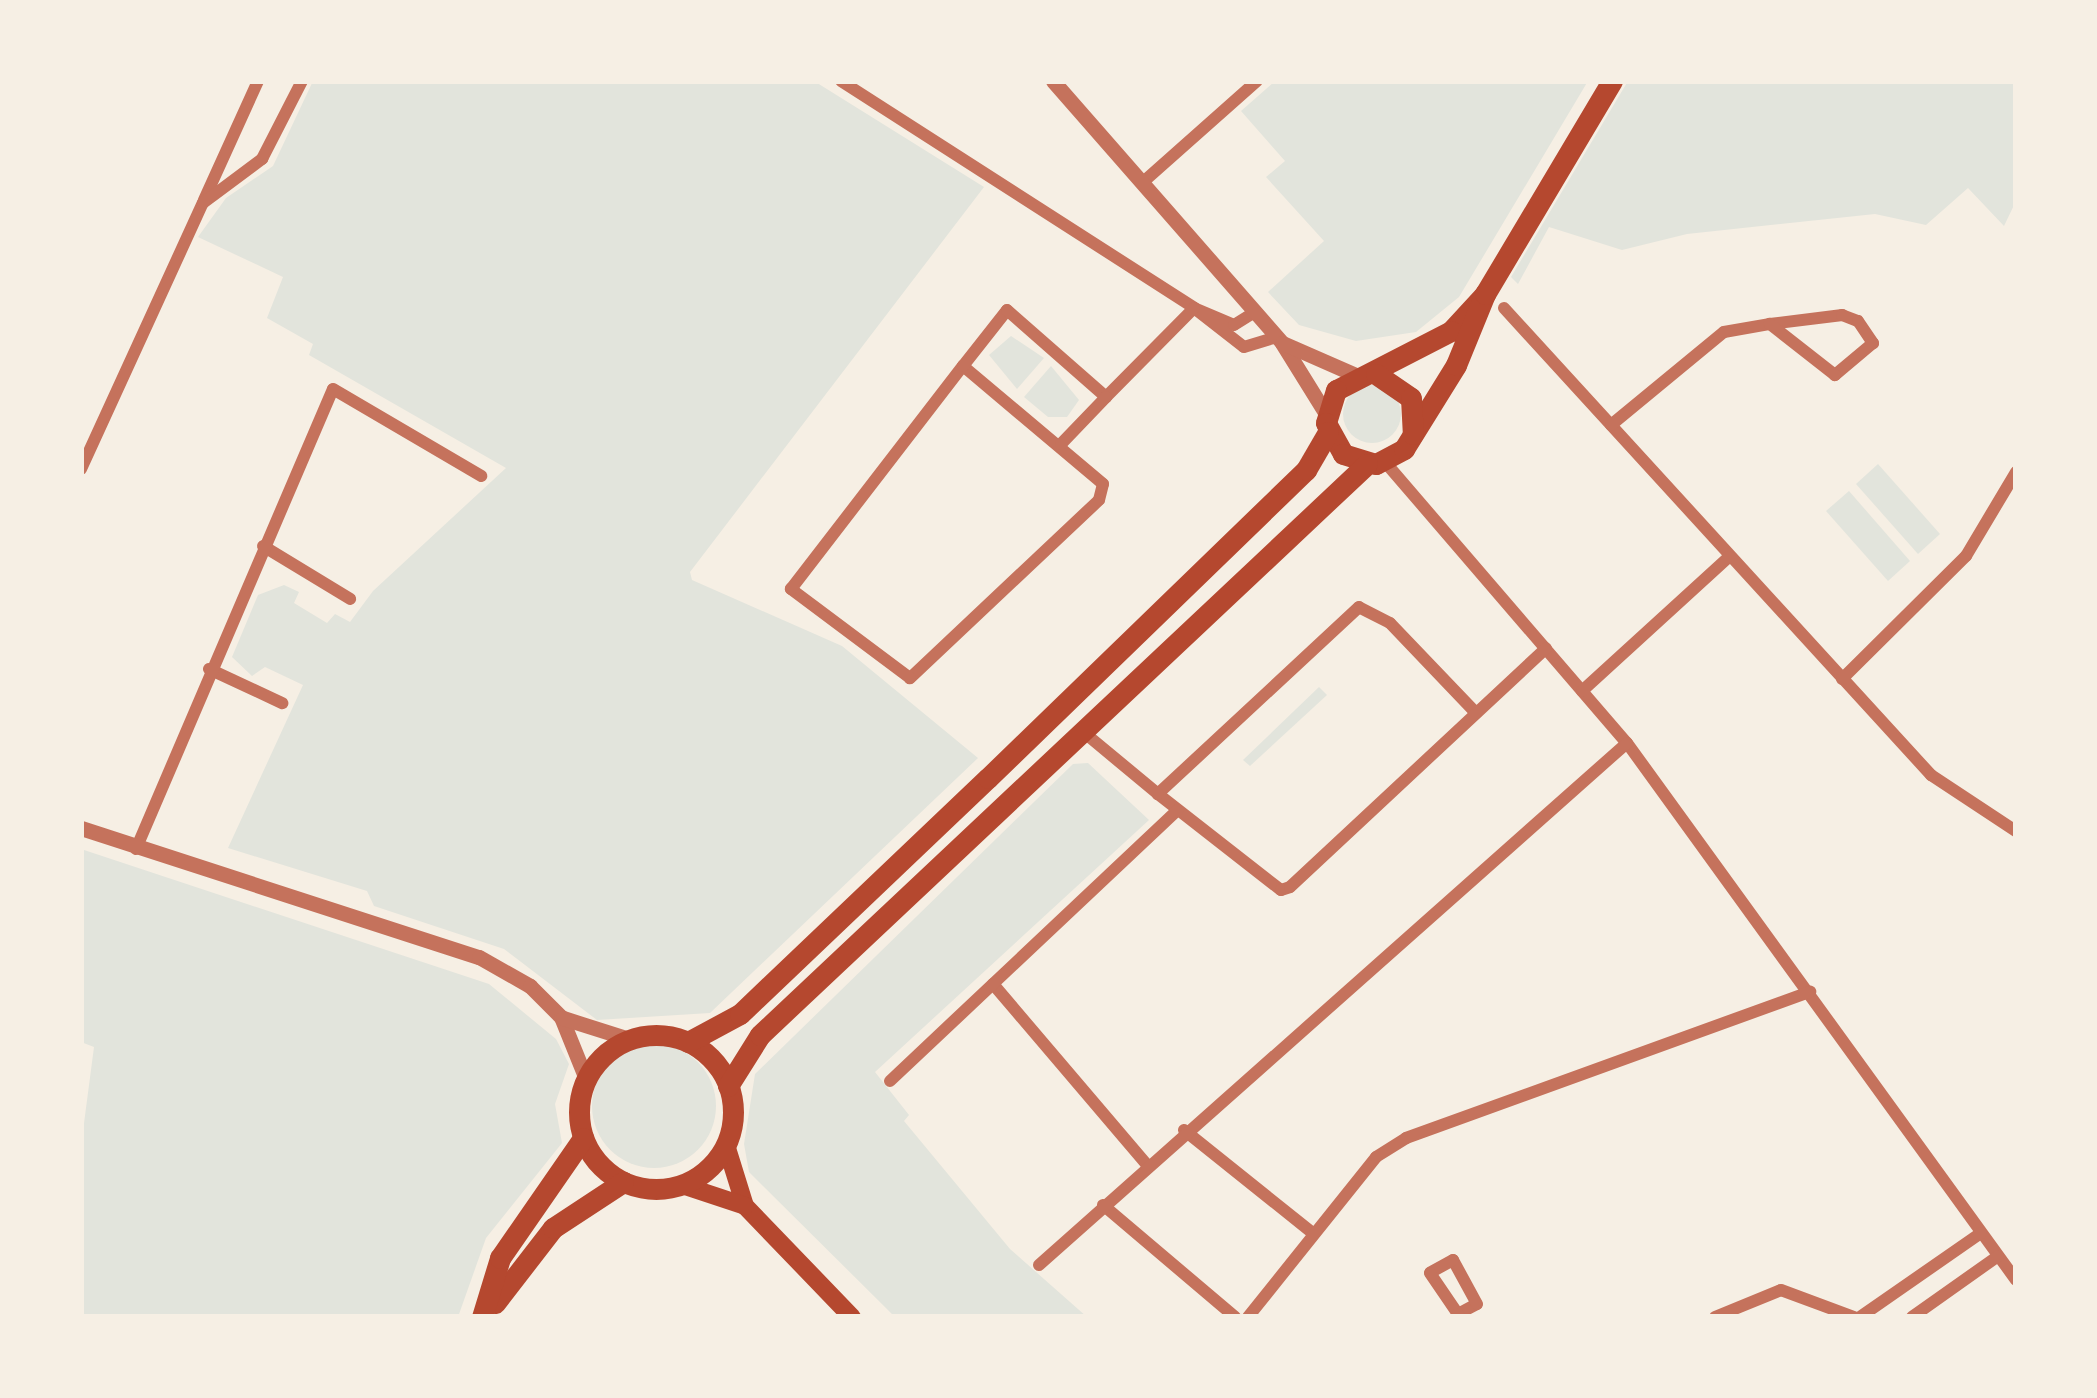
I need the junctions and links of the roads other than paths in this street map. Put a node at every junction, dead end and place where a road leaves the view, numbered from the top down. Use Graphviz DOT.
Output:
graph roads {
  1 [pos="258,81"];
  2 [pos="302,81"];
  3 [pos="841,81"];
  4 [pos="1053,81"];
  5 [pos="1257,81"];
  6 [pos="1612,81"];
  7 [pos="1142,183"];
  8 [pos="202,203"];
  9 [pos="1485,294"];
  10 [pos="1194,308"];
  11 [pos="1504,308"];
  12 [pos="1255,312"];
  13 [pos="1770,324"];
  14 [pos="1280,340"];
  15 [pos="963,366"];
  16 [pos="1367,375"];
  17 [pos="1106,397"];
  18 [pos="1327,423"];
  19 [pos="1611,425"];
  20 [pos="1411,440"];
  21 [pos="1061,444"];
  22 [pos="1376,463"];
  23 [pos="81,469"];
  24 [pos="2016,472"];
  25 [pos="482,476"];
  26 [pos="263,546"];
  27 [pos="1730,557"];
  28 [pos="350,599"];
  29 [pos="1546,648"];
  30 [pos="209,669"];
  31 [pos="1842,680"];
  32 [pos="1582,691"];
  33 [pos="282,703"];
  34 [pos="1475,713"];
  35 [pos="1079,729"];
  36 [pos="1628,743"];
  37 [pos="1158,794"];
  38 [pos="1178,810"];
  39 [pos="81,828"];
  40 [pos="2016,831"];
  41 [pos="136,849"];
  42 [pos="993,984"];
  43 [pos="1810,992"];
  44 [pos="561,1016"];
  45 [pos="629,1039"];
  46 [pos="688,1042"];
  47 [pos="586,1079"];
  48 [pos="890,1082"];
  49 [pos="728,1086"];
  50 [pos="1184,1130"];
  51 [pos="583,1138"];
  52 [pos="726,1145"];
  53 [pos="1146,1163"];
  54 [pos="623,1182"];
  55 [pos="682,1185"];
  56 [pos="1103,1205"];
  57 [pos="746,1206"];
  58 [pos="1982,1233"];
  59 [pos="1314,1234"];
  60 [pos="1998,1256"];
  61 [pos="1040,1265"];
  62 [pos="2016,1280"];
  63 [pos="1734,1313"];
  64 [pos="1875,1314"];
  65 [pos="484,1317"];
  66 [pos="852,1317"];
  67 [pos="1234,1317"];
  68 [pos="1248,1317"];
  69 [pos="1715,1317"];
  70 [pos="1857,1317"];
  71 [pos="1912,1317"];
  1 -- 8 [label="street"];
  2 -- 8 [label="street"];
  3 -- 10 [label="street"];
  4 -- 7 [label="street"];
  5 -- 7 [label="street"];
  6 -- 9 [label="main road"];
  7 -- 12 [label="street"];
  8 -- 23 [label="street"];
  9 -- 16 [label="main road"];
  9 -- 20 [label="main road"];
  10 -- 12 [label="street"];
  10 -- 14 [label="street"];
  10 -- 17 [label="street"];
  11 -- 19 [label="street"];
  12 -- 14 [label="street"];
  13 -- 13 [label="street"];
  13 -- 19 [label="street"];
  14 -- 16 [label="street"];
  14 -- 18 [label="street"];
  15 -- 17 [label="street"];
  15 -- 21 [label="street"];
  15 -- 21 [label="street"];
  16 -- 18 [label="main road"];
  16 -- 20 [label="main road"];
  17 -- 21 [label="street"];
  18 -- 22 [label="main road"];
  18 -- 46 [label="main road"];
  19 -- 27 [label="street"];
  20 -- 22 [label="main road"];
  22 -- 29 [label="street"];
  22 -- 35 [label="main road"];
  24 -- 31 [label="street"];
  25 -- 26 [label="street"];
  26 -- 28 [label="street"];
  26 -- 30 [label="street"];
  27 -- 31 [label="street"];
  27 -- 32 [label="street"];
  29 -- 32 [label="street"];
  29 -- 34 [label="street"];
  30 -- 33 [label="street"];
  30 -- 41 [label="street"];
  31 -- 40 [label="street"];
  32 -- 36 [label="street"];
  34 -- 37 [label="street"];
  34 -- 38 [label="street"];
  35 -- 37 [label="street"];
  35 -- 49 [label="main road"];
  36 -- 43 [label="street"];
  36 -- 50 [label="street"];
  37 -- 38 [label="street"];
  38 -- 42 [label="street"];
  39 -- 41 [label="street"];
  41 -- 44 [label="street"];
  42 -- 48 [label="street"];
  42 -- 53 [label="street"];
  43 -- 58 [label="street"];
  43 -- 59 [label="street"];
  44 -- 45 [label="street"];
  44 -- 47 [label="street"];
  45 -- 46 [label="main road"];
  45 -- 47 [label="main road"];
  46 -- 49 [label="main road"];
  47 -- 51 [label="main road"];
  49 -- 52 [label="main road"];
  50 -- 53 [label="street"];
  50 -- 59 [label="street"];
  51 -- 54 [label="main road"];
  51 -- 65 [label="main road"];
  52 -- 55 [label="main road"];
  52 -- 57 [label="main road"];
  53 -- 56 [label="street"];
  54 -- 55 [label="main road"];
  54 -- 65 [label="main road"];
  55 -- 57 [label="main road"];
  56 -- 61 [label="street"];
  56 -- 67 [label="street"];
  57 -- 66 [label="main road"];
  58 -- 60 [label="street"];
  58 -- 64 [label="street"];
  59 -- 68 [label="street"];
  60 -- 62 [label="street"];
  60 -- 71 [label="street"];
  63 -- 69 [label="street"];
  63 -- 70 [label="street"];
  64 -- 70 [label="street"];
}
